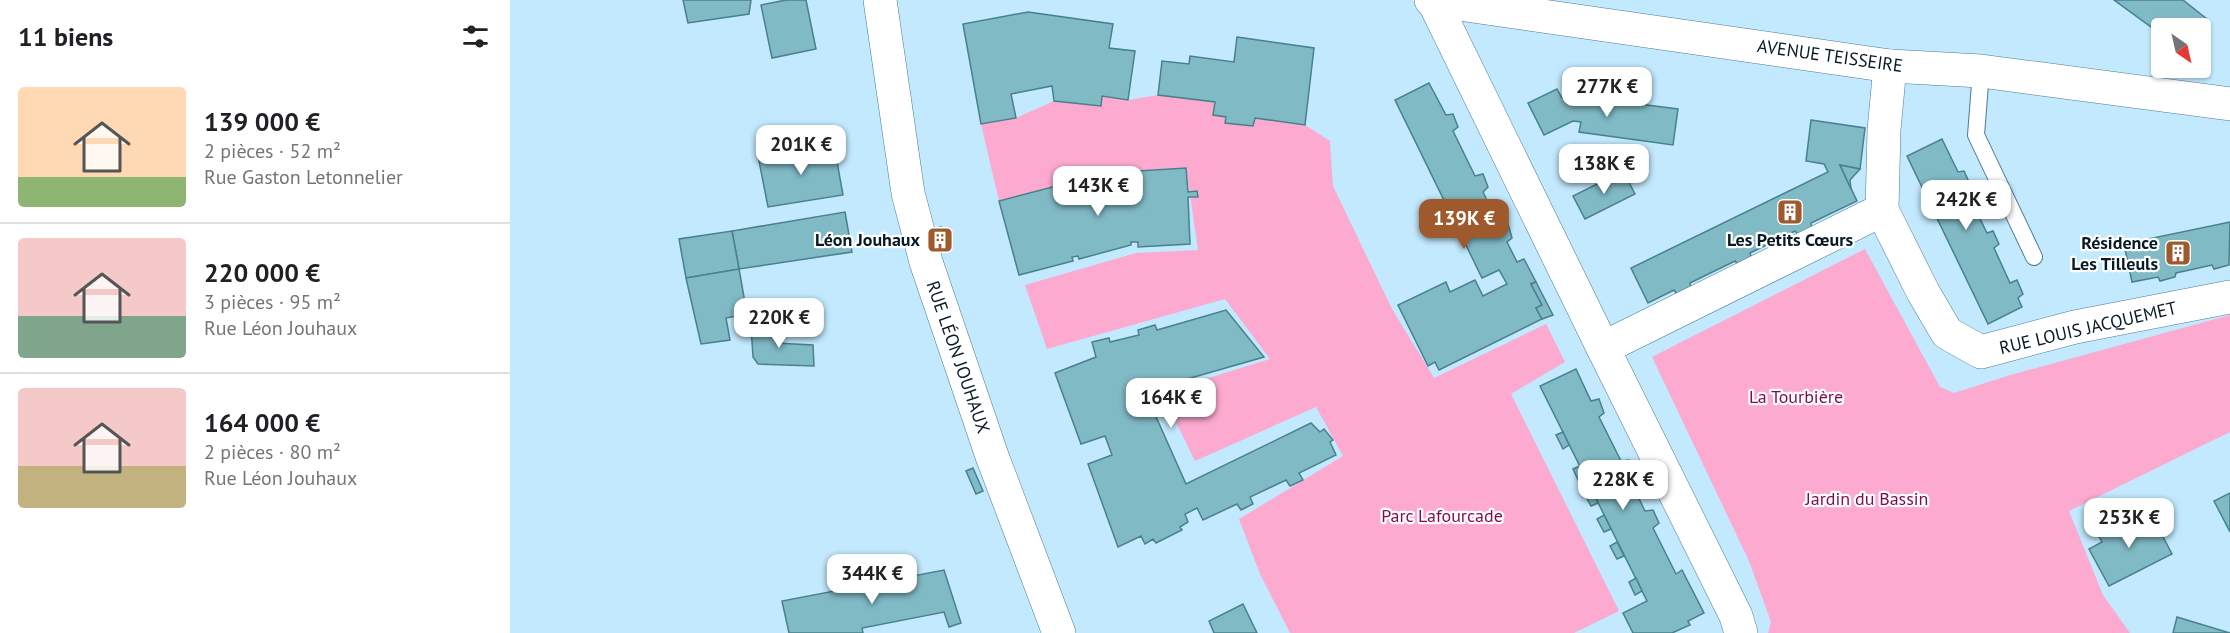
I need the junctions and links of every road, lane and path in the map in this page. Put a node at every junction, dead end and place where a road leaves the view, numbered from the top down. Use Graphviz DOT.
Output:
graph roads {
  1 [pos="880,0"];
  2 [pos="1432,0"];
  3 [pos="1890,66"];
  4 [pos="1981,71"];
  5 [pos="2230,104"];
  6 [pos="1881,210"];
  7 [pos="2034,257"];
  8 [pos="2230,297"];
  9 [pos="1603,348"];
  10 [pos="1059,633"];
  11 [pos="1741,633"];
  1 -- 10 [label="street, RUE LÉON JOUHAUX"];
  2 -- 3 [label="street, AVENUE TEISSEIRE"];
  2 -- 9 [label="street"];
  3 -- 4 [label="street, AVENUE TEISSEIRE"];
  3 -- 6 [label="street, RUE LOUIS JACQUEMET"];
  4 -- 5 [label="street, AVENUE TEISSEIRE"];
  4 -- 7 [label="lane"];
  6 -- 8 [label="street, RUE LOUIS JACQUEMET"];
  6 -- 9 [label="street"];
  9 -- 11 [label="street"];
}
